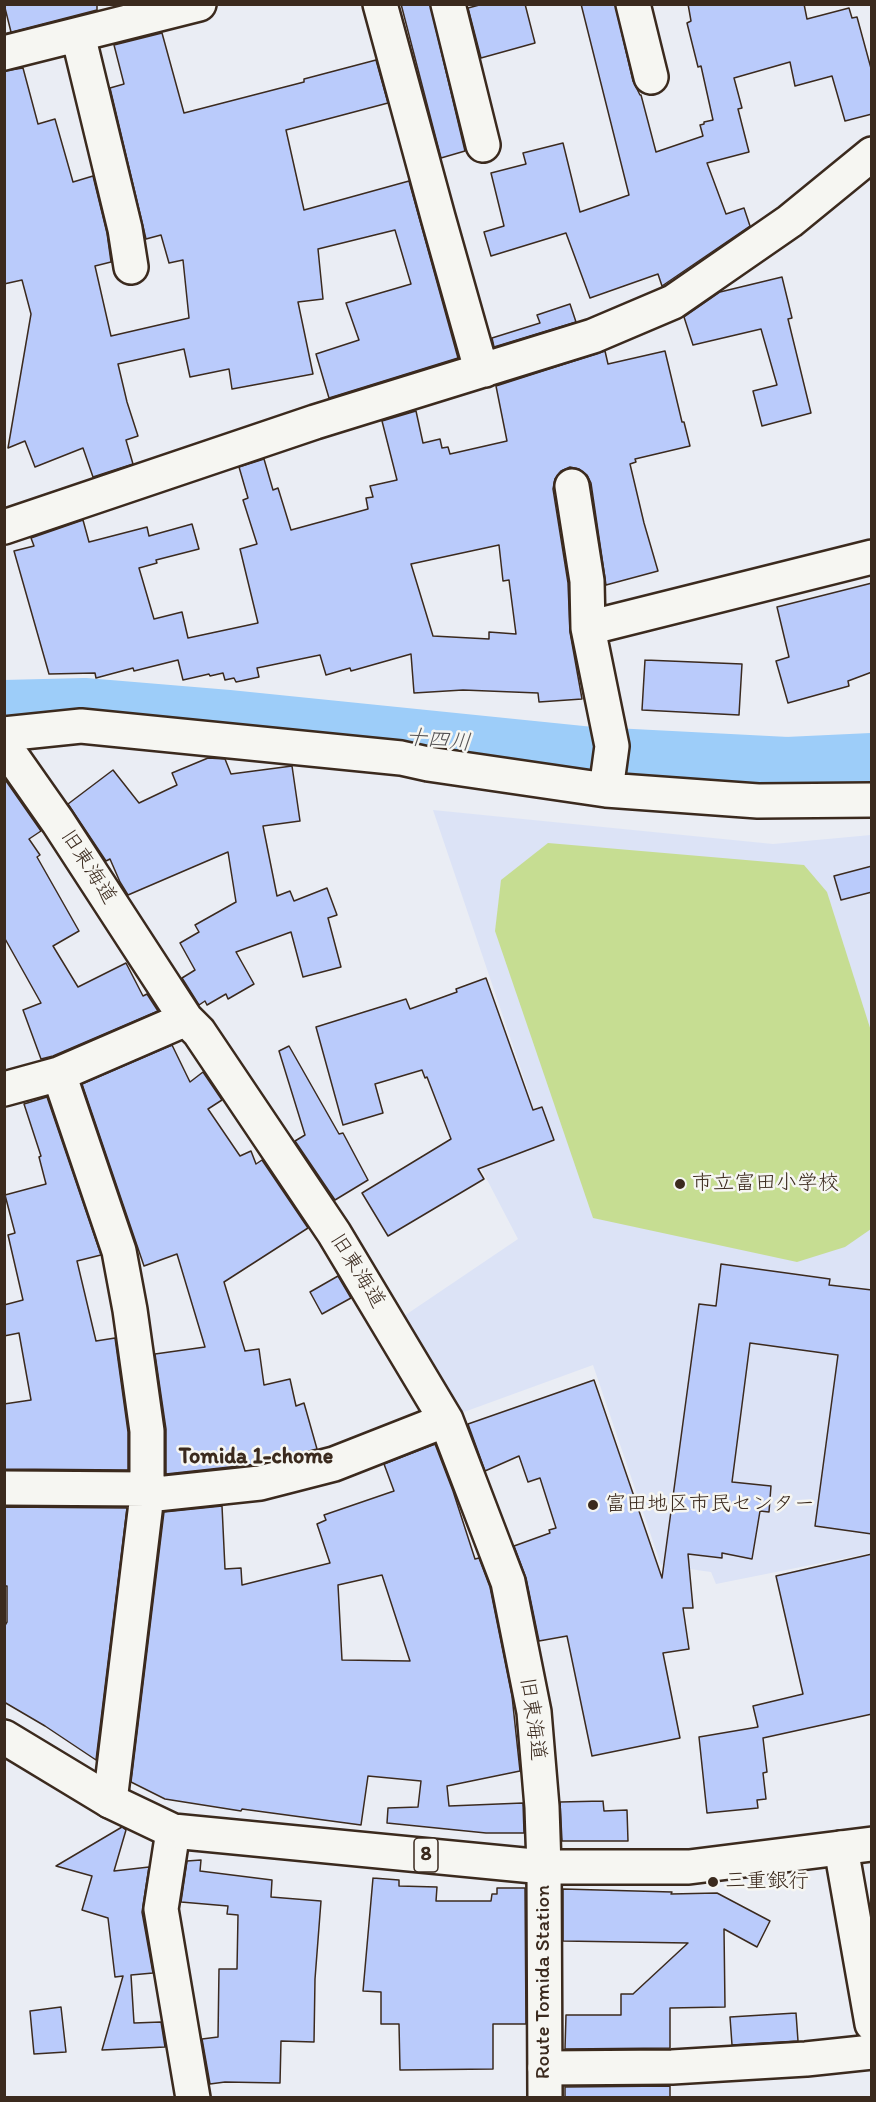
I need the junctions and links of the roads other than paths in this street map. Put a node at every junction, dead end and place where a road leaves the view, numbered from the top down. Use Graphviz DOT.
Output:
graph roads {
  1 [pos="200,4"];
  2 [pos="380,4"];
  3 [pos="448,4"];
  4 [pos="633,4"];
  5 [pos="78,35"];
  6 [pos="4,53"];
  7 [pos="651,77"];
  8 [pos="483,145"];
  9 [pos="872,154"];
  10 [pos="131,267"];
  11 [pos="485,370"];
  12 [pos="572,486"];
  13 [pos="4,527"];
  14 [pos="872,557"];
  15 [pos="588,628"];
  16 [pos="4,734"];
  17 [pos="4,744"];
  18 [pos="608,771"];
  19 [pos="872,800"];
  20 [pos="186,1019"];
  21 [pos="59,1074"];
  22 [pos="4,1089"];
  23 [pos="446,1420"];
  24 [pos="4,1488"];
  25 [pos="147,1492"];
  26 [pos="4,1737"];
  27 [pos="110,1801"];
  28 [pos="173,1831"];
  29 [pos="856,1846"];
  30 [pos="544,1867"];
  31 [pos="872,2024"];
  32 [pos="872,2052"];
  33 [pos="545,2083"];
  34 [pos="193,2097"];
  1 -- 5 [label="street"];
  2 -- 11 [label="street"];
  3 -- 8 [label="street"];
  4 -- 7 [label="street"];
  5 -- 6 [label="street"];
  5 -- 10 [label="street"];
  9 -- 11 [label="street"];
  11 -- 13 [label="street"];
  12 -- 15 [label="street"];
  14 -- 15 [label="street"];
  15 -- 18 [label="street"];
  16 -- 18 [label="street"];
  17 -- 20 [label="street, 旧東海道"];
  18 -- 19 [label="street"];
  20 -- 21 [label="street"];
  20 -- 23 [label="street, 旧東海道"];
  21 -- 22 [label="street"];
  21 -- 25 [label="street"];
  23 -- 25 [label="street"];
  23 -- 30 [label="street, 旧東海道"];
  24 -- 25 [label="street"];
  25 -- 27 [label="street"];
  26 -- 27 [label="street, 8"];
  27 -- 28 [label="street, 8"];
  28 -- 30 [label="street, 8"];
  28 -- 34 [label="street"];
  29 -- 30 [label="street, 8"];
  29 -- 31 [label="street"];
  30 -- 33 [label="street, Route Tomida Station"];
  32 -- 33 [label="street"];
}
